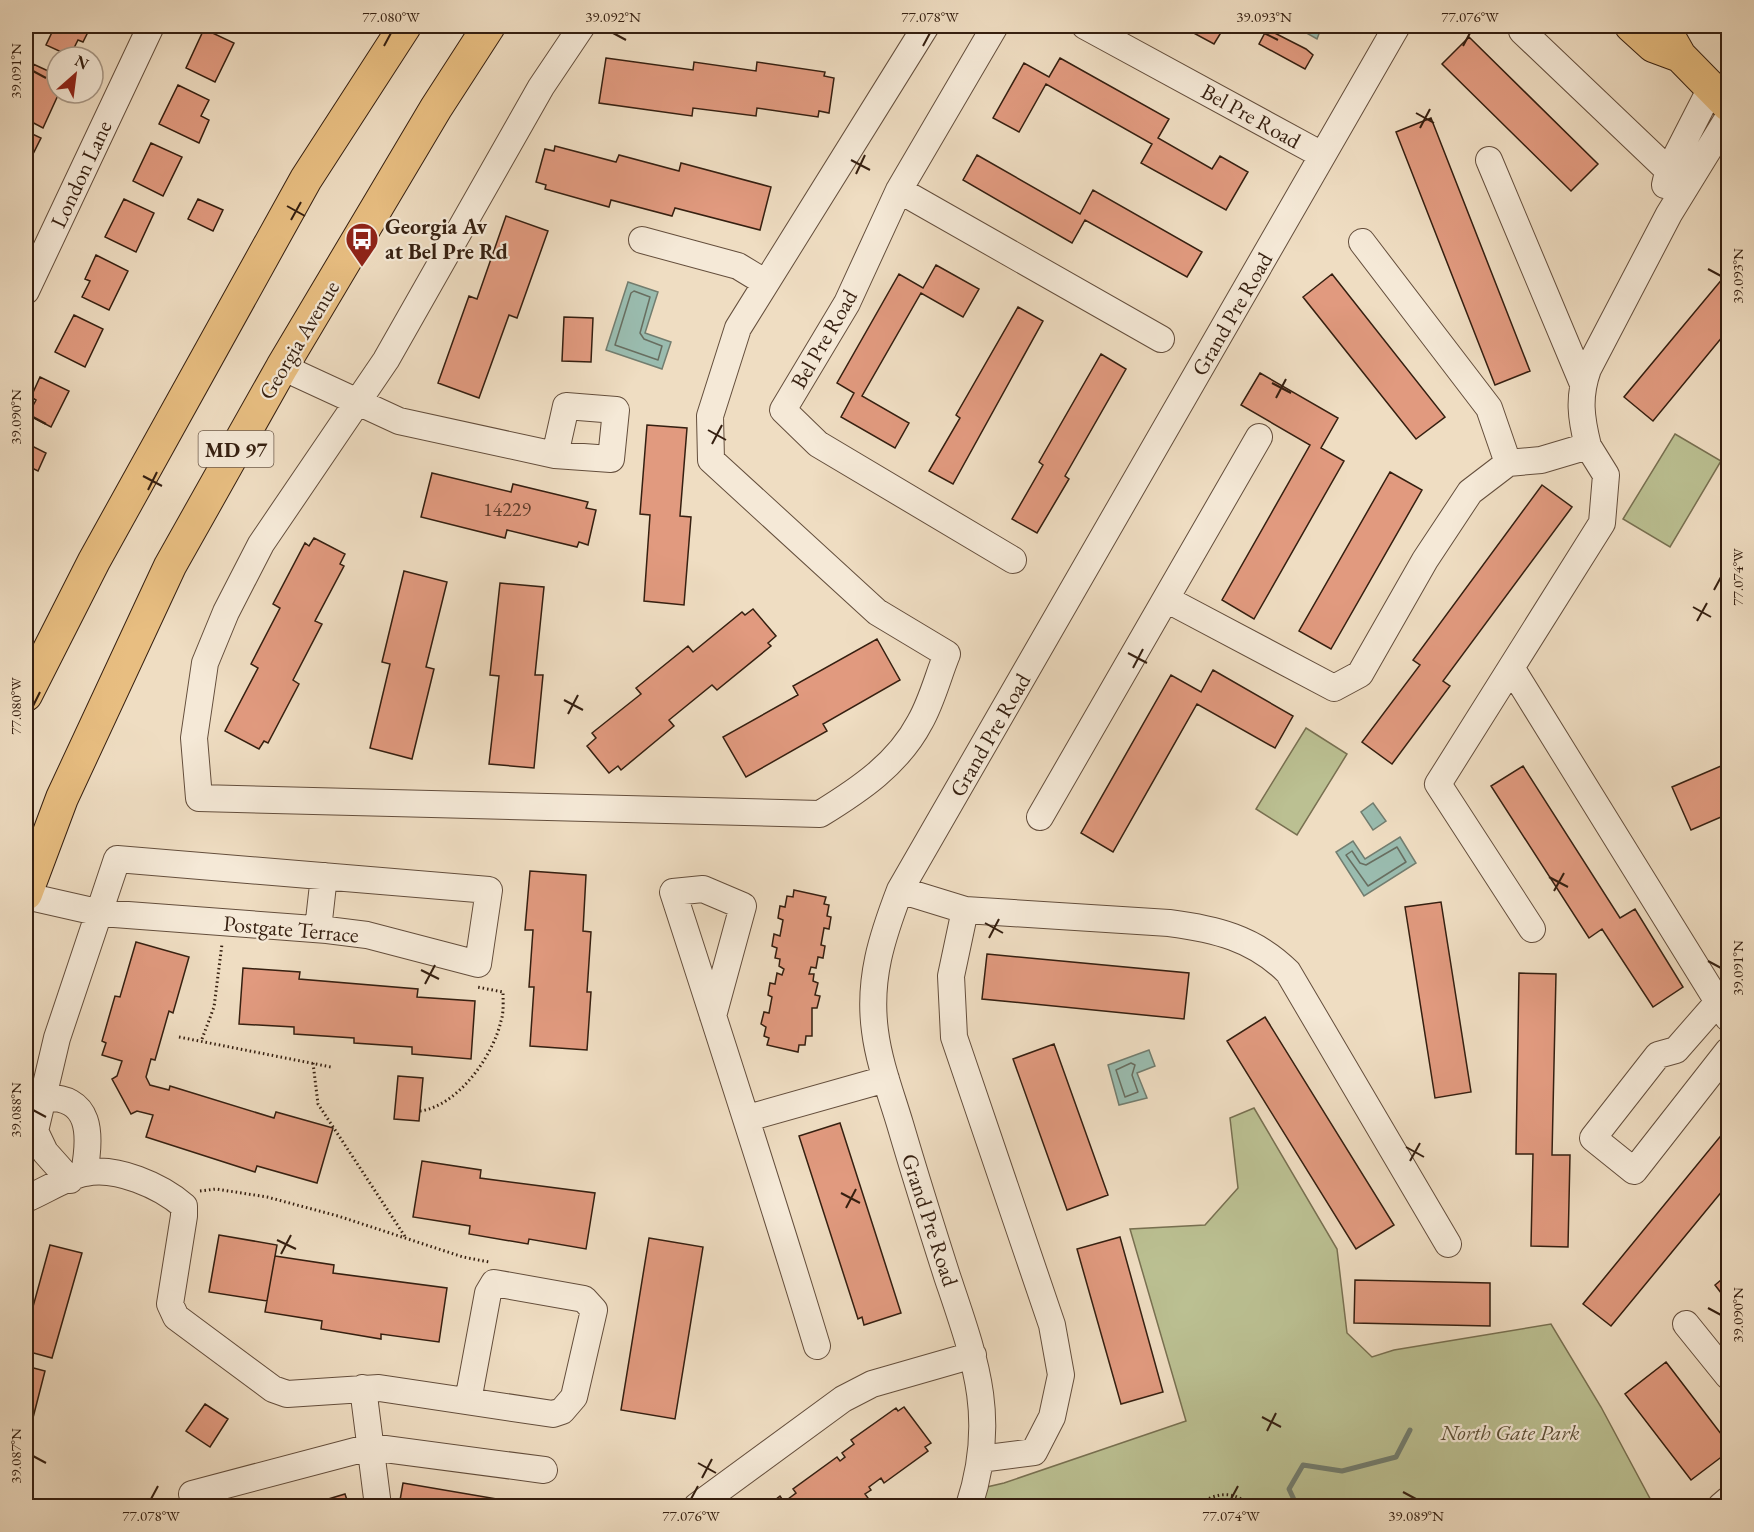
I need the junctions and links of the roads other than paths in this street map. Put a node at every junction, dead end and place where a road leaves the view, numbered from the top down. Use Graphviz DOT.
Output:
graph roads {
  1 [pos="151,26"];
  2 [pos="405,26"];
  3 [pos="489,26"];
  4 [pos="582,26"];
  5 [pos="926,26"];
  6 [pos="995,26"];
  7 [pos="1085,26"];
  8 [pos="1397,26"];
  9 [pos="1631,26"];
  10 [pos="1663,26"];
  11 [pos="1522,31"];
  12 [pos="1680,56"];
  13 [pos="1720,97"];
  14 [pos="1728,118"];
  15 [pos="1322,155"];
  16 [pos="1489,160"];
  17 [pos="1669,171"];
  18 [pos="899,190"];
  19 [pos="1669,214"];
  20 [pos="642,240"];
  21 [pos="1362,242"];
  22 [pos="766,283"];
  23 [pos="26,291"];
  24 [pos="1161,339"];
  25 [pos="282,367"];
  26 [pos="1582,384"];
  27 [pos="360,402"];
  28 [pos="1259,437"];
  29 [pos="1588,446"];
  30 [pos="555,455"];
  31 [pos="1508,463"];
  32 [pos="1013,560"];
  33 [pos="1166,598"];
  34 [pos="1512,669"];
  35 [pos="26,695"];
  36 [pos="1040,817"];
  37 [pos="324,876"];
  38 [pos="900,890"];
  39 [pos="26,895"];
  40 [pos="965,910"];
  41 [pos="101,913"];
  42 [pos="318,929"];
  43 [pos="1532,929"];
  44 [pos="1723,1010"];
  45 [pos="713,1016"];
  46 [pos="1728,1051"];
  47 [pos="886,1079"];
  48 [pos="41,1098"];
  49 [pos="748,1118"];
  50 [pos="30,1139"];
  51 [pos="77,1176"];
  52 [pos="26,1199"];
  53 [pos="1448,1244"];
  54 [pos="1686,1324"];
  55 [pos="817,1346"];
  56 [pos="974,1355"];
  57 [pos="1728,1376"];
  58 [pos="363,1388"];
  59 [pos="468,1401"];
  60 [pos="370,1447"];
  61 [pos="980,1459"];
  62 [pos="544,1470"];
  63 [pos="192,1494"];
  64 [pos="1728,1500"];
  65 [pos="378,1506"];
  66 [pos="697,1506"];
  67 [pos="969,1506"];
  68 [pos="1720,1506"];
  1 -- 23 [label="street, London Lane"];
  2 -- 35 [label="main road, MD 97"];
  3 -- 25 [label="main road, Georgia Avenue / MD 97"];
  4 -- 27 [label="street"];
  5 -- 22 [label="street"];
  6 -- 18 [label="street, Bel Pre Road"];
  7 -- 15 [label="street, Bel Pre Road"];
  8 -- 15 [label="street, Grand Pre Road"];
  9 -- 12 [label="main road"];
  10 -- 12 [label="main road"];
  11 -- 17 [label="street"];
  12 -- 13 [label="main road"];
  13 -- 17 [label="street"];
  14 -- 19 [label="street"];
  15 -- 38 [label="street, Grand Pre Road"];
  16 -- 26 [label="street"];
  17 -- 19 [label="street"];
  18 -- 24 [label="street"];
  18 -- 32 [label="street, Bel Pre Road"];
  19 -- 26 [label="street"];
  20 -- 22 [label="street"];
  21 -- 31 [label="street"];
  22 -- 27 [label="street"];
  25 -- 27 [label="street"];
  25 -- 39 [label="main road, Georgia Avenue / MD 97"];
  26 -- 29 [label="street"];
  27 -- 30 [label="street"];
  28 -- 33 [label="street"];
  29 -- 31 [label="street"];
  29 -- 34 [label="street"];
  31 -- 33 [label="street"];
  33 -- 36 [label="street"];
  34 -- 43 [label="street"];
  34 -- 44 [label="street"];
  37 -- 41 [label="street"];
  37 -- 42 [label="street"];
  37 -- 42 [label="street, Postgate Terrace"];
  38 -- 40 [label="street"];
  38 -- 47 [label="street, Grand Pre Road"];
  39 -- 41 [label="street, Postgate Terrace"];
  40 -- 53 [label="street"];
  40 -- 61 [label="street"];
  41 -- 42 [label="street, Postgate Terrace"];
  41 -- 48 [label="street"];
  44 -- 46 [label="street"];
  45 -- 49 [label="street"];
  47 -- 49 [label="street"];
  47 -- 56 [label="street, Grand Pre Road"];
  48 -- 50 [label="street"];
  48 -- 51 [label="street"];
  49 -- 55 [label="street"];
  50 -- 51 [label="street"];
  51 -- 52 [label="street"];
  51 -- 58 [label="street"];
  54 -- 57 [label="street"];
  56 -- 61 [label="street, Grand Pre Road"];
  56 -- 66 [label="street"];
  58 -- 59 [label="street"];
  58 -- 60 [label="street"];
  59 -- 59 [label="street"];
  60 -- 62 [label="street"];
  60 -- 63 [label="street"];
  60 -- 65 [label="street"];
  61 -- 67 [label="street, Grand Pre Road"];
  64 -- 68 [label="street"];
}
